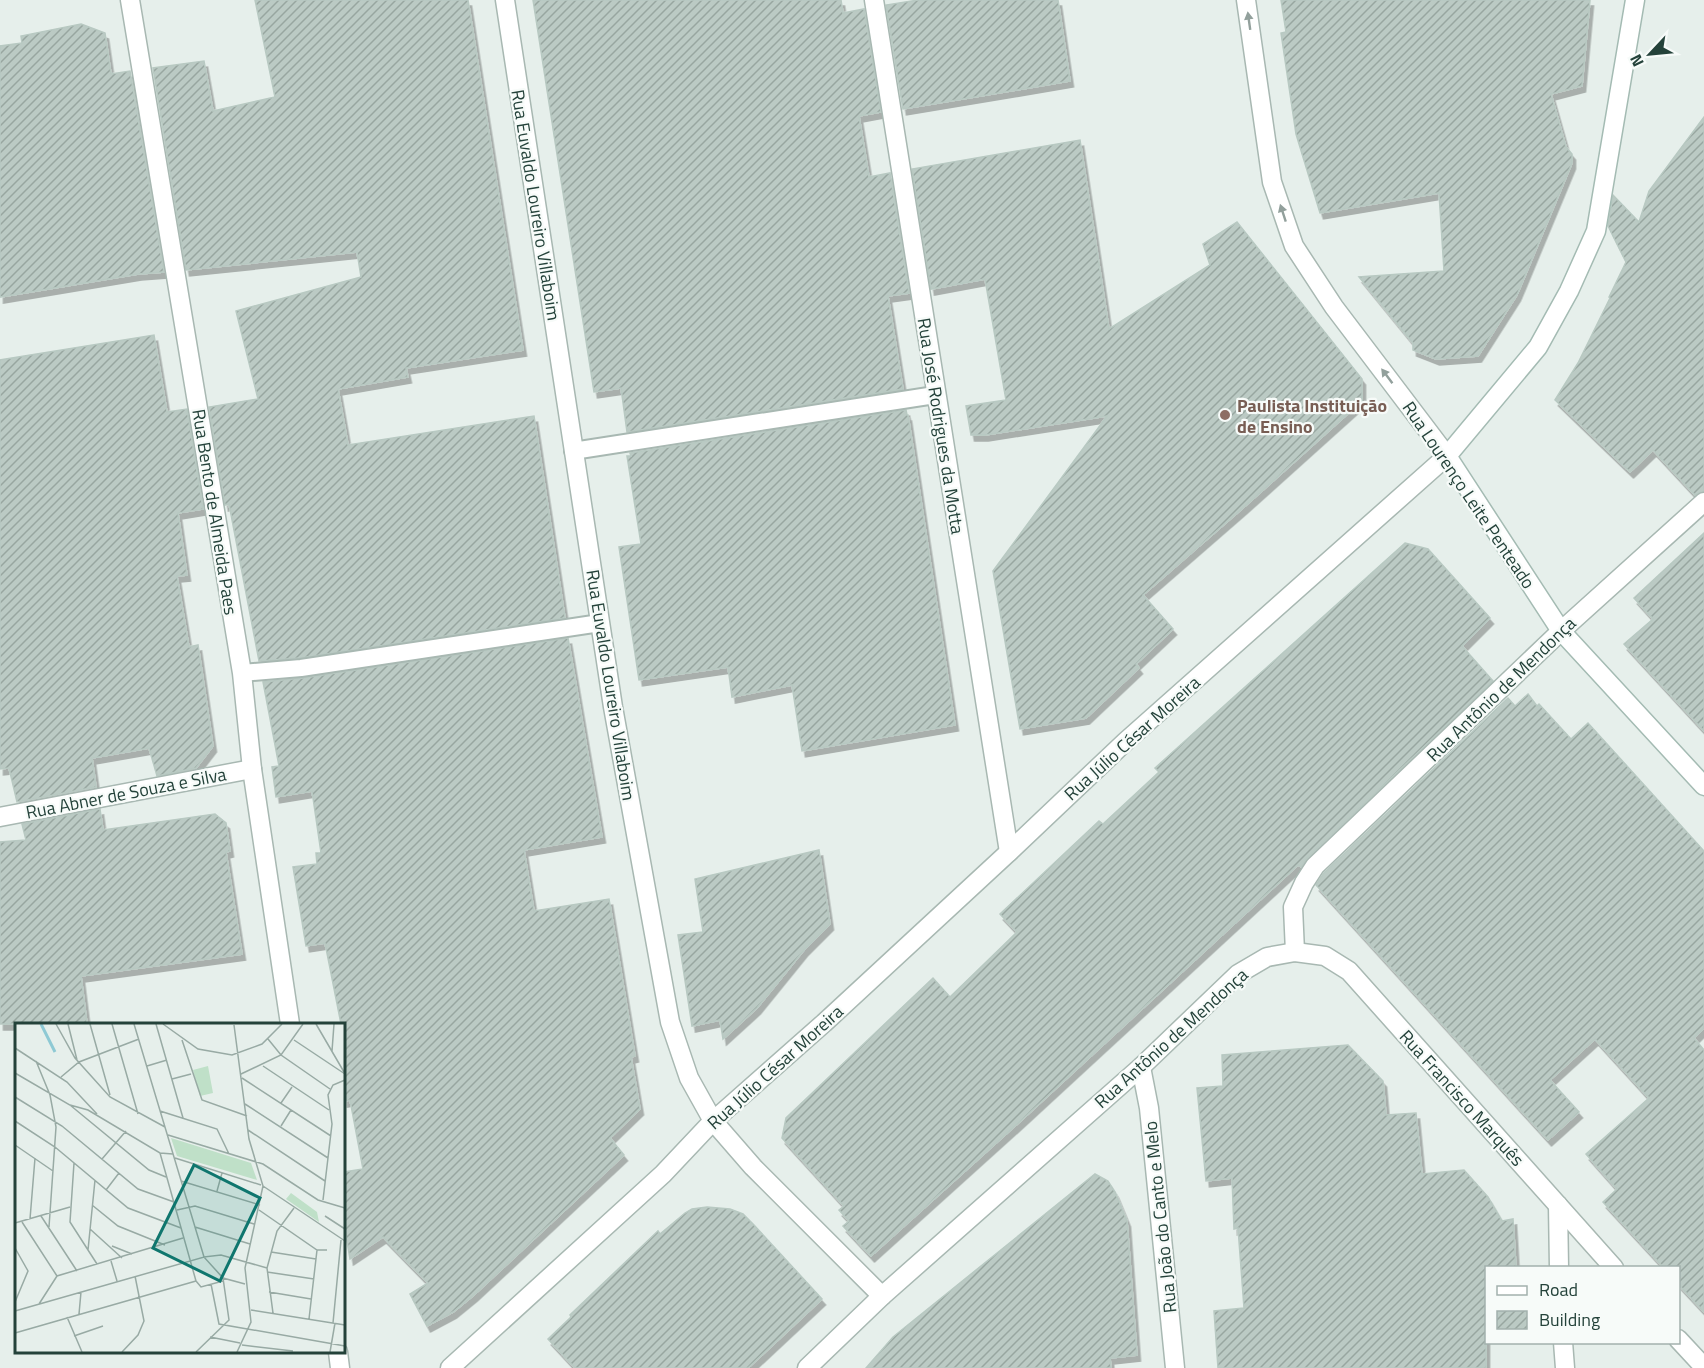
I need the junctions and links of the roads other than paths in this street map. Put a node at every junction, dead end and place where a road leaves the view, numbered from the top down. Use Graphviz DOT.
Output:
graph roads {
  1 [pos="130,0"];
  2 [pos="505,0"];
  3 [pos="874,0"];
  4 [pos="1246,0"];
  5 [pos="1635,0"];
  6 [pos="935,395"];
  7 [pos="573,451"];
  8 [pos="1448,456"];
  9 [pos="1704,502"];
  10 [pos="600,623"];
  11 [pos="1561,631"];
  12 [pos="242,673"];
  13 [pos="252,769"];
  14 [pos="1704,786"];
  15 [pos="0,817"];
  16 [pos="1009,852"];
  17 [pos="1295,952"];
  18 [pos="290,1023"];
  19 [pos="1141,1067"];
  20 [pos="713,1121"];
  21 [pos="1558,1205"];
  22 [pos="1559,1266"];
  23 [pos="1612,1266"];
  24 [pos="882,1296"];
  25 [pos="1680,1341"];
  26 [pos="1563,1344"];
  27 [pos="338,1353"];
  28 [pos="1704,1367"];
  29 [pos="340,1368"];
  30 [pos="450,1368"];
  31 [pos="807,1368"];
  32 [pos="1175,1368"];
  33 [pos="1565,1368"];
  1 -- 12 [label="street, Rua Bento de Almeida Paes"];
  2 -- 7 [label="street, Rua Euvaldo Loureiro Villaboim"];
  3 -- 6 [label="street, Rua José Rodrigues da Motta"];
  8 -- 4 [label="street, Rua Lourenço Leite Penteado, one-way"];
  5 -- 8 [label="street, Rua Júlio César Moreira"];
  6 -- 7 [label="lane"];
  6 -- 16 [label="street, Rua José Rodrigues da Motta"];
  7 -- 10 [label="street, Rua Euvaldo Loureiro Villaboim"];
  8 -- 11 [label="street, Rua Lourenço Leite Penteado"];
  8 -- 16 [label="street, Rua Júlio César Moreira"];
  9 -- 11 [label="street, Rua Antônio de Mendonça"];
  10 -- 12 [label="lane"];
  10 -- 20 [label="street, Rua Euvaldo Loureiro Villaboim"];
  11 -- 14 [label="street, Rua Lourenço Leite Penteado"];
  11 -- 17 [label="street, Rua Antônio de Mendonça"];
  12 -- 13 [label="street, Rua Bento de Almeida Paes"];
  13 -- 15 [label="street, Rua Abner de Souza e Silva"];
  13 -- 18 [label="street, Rua Bento de Almeida Paes"];
  16 -- 20 [label="street, Rua Júlio César Moreira"];
  17 -- 19 [label="street, Rua Antônio de Mendonça"];
  17 -- 21 [label="street, Rua Francisco Marquês"];
  19 -- 24 [label="street, Rua Antônio de Mendonça"];
  19 -- 32 [label="street, Rua João do Canto e Melo"];
  20 -- 24 [label="street, Rua Euvaldo Loureiro Villaboim"];
  20 -- 30 [label="street, Rua Júlio César Moreira"];
  21 -- 22 [label="street"];
  21 -- 23 [label="street, Rua Francisco Marquês"];
  24 -- 31 [label="street, Rua Antônio de Mendonça"];
  25 -- 28 [label="street"];
  26 -- 33 [label="street"];
  27 -- 29 [label="street"];
}
